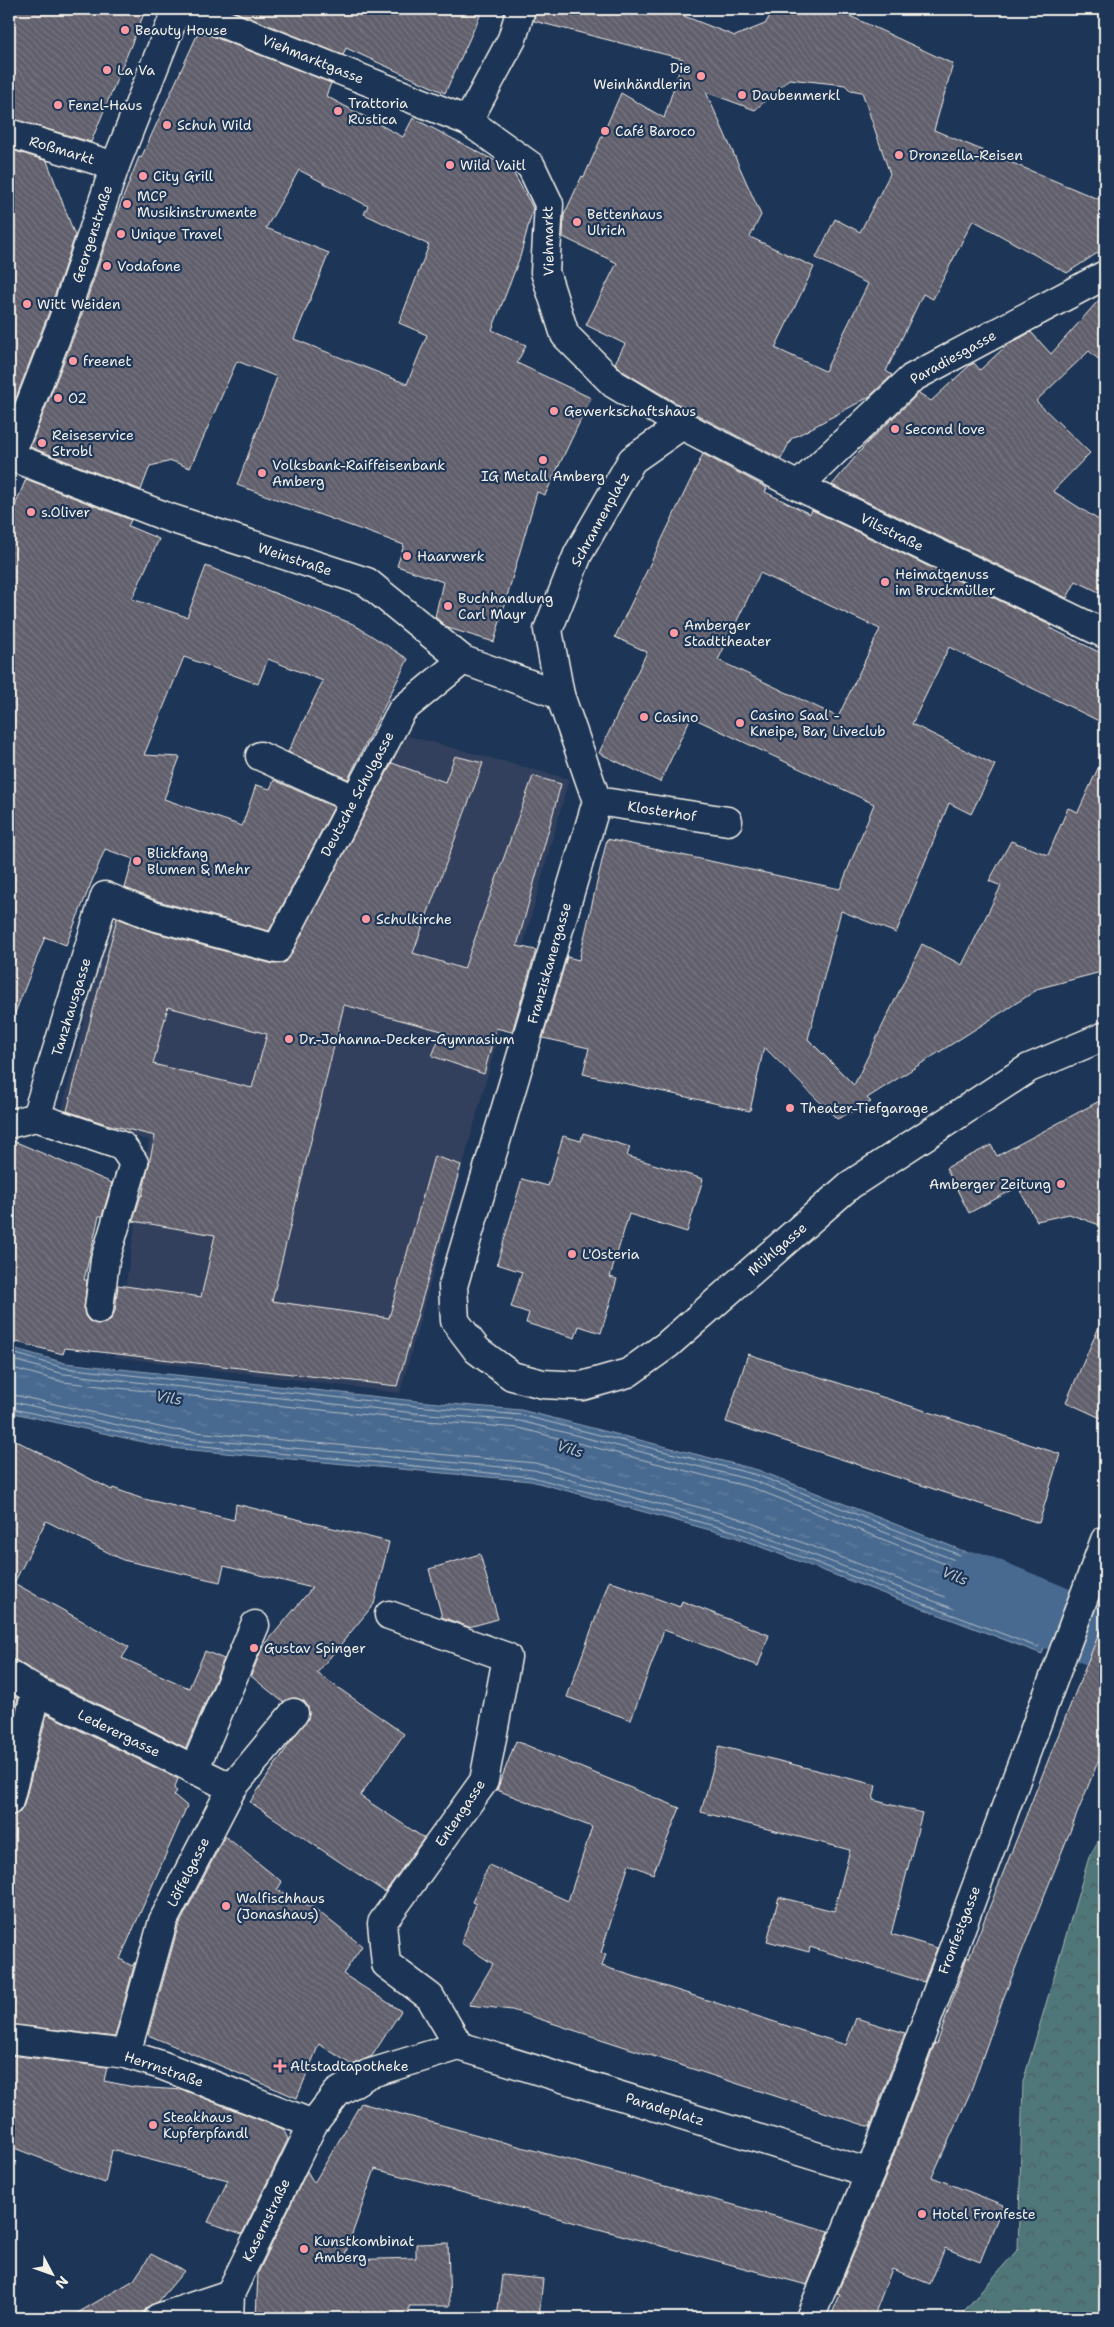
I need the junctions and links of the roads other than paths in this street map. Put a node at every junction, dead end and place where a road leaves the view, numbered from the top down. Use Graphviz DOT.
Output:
graph roads {
  1 [pos="177,9"];
  2 [pos="186,9"];
  3 [pos="521,9"];
  4 [pos="468,121"];
  5 [pos="9,133"];
  6 [pos="115,166"];
  7 [pos="1105,275"];
  8 [pos="682,425"];
  9 [pos="9,457"];
  10 [pos="798,486"];
  11 [pos="1105,634"];
  12 [pos="463,660"];
  13 [pos="560,695"];
  14 [pos="260,756"];
  15 [pos="354,799"];
  16 [pos="597,802"];
  17 [pos="728,821"];
  18 [pos="105,896"];
  19 [pos="1105,1036"];
  20 [pos="36,1117"];
  21 [pos="9,1124"];
  22 [pos="99,1309"];
  23 [pos="455,1321"];
  24 [pos="1105,1540"];
  25 [pos="389,1615"];
  26 [pos="255,1625"];
  27 [pos="9,1674"];
  28 [pos="36,1691"];
  29 [pos="294,1713"];
  30 [pos="194,1770"];
  31 [pos="232,1788"];
  32 [pos="9,1801"];
  33 [pos="9,2040"];
  34 [pos="459,2046"];
  35 [pos="126,2054"];
  36 [pos="313,2124"];
  37 [pos="870,2173"];
  38 [pos="230,2306"];
  39 [pos="158,2318"];
  40 [pos="810,2318"];
  1 -- 6 [label="street, Georgenstraße"];
  2 -- 4 [label="street, Viehmarktgasse"];
  3 -- 4 [label="street"];
  4 -- 8 [label="street, Viehmarkt"];
  5 -- 6 [label="street, Roßmarkt"];
  6 -- 9 [label="street, Georgenstraße"];
  7 -- 10 [label="street, Paradiesgasse"];
  8 -- 10 [label="street, Vilsstraße"];
  8 -- 13 [label="street, Schrannenplatz"];
  9 -- 12 [label="street, Weinstraße"];
  10 -- 11 [label="street, Vilsstraße"];
  12 -- 13 [label="street, Weinstraße"];
  12 -- 15 [label="street, Deutsche Schulgasse"];
  13 -- 16 [label="street"];
  14 -- 15 [label="street"];
  15 -- 18 [label="street, Deutsche Schulgasse"];
  16 -- 17 [label="street, Klosterhof"];
  16 -- 23 [label="street, Franziskanergasse"];
  18 -- 20 [label="street, Tanzhausgasse"];
  19 -- 23 [label="street, Mühlgasse"];
  20 -- 21 [label="street"];
  20 -- 22 [label="street"];
  24 -- 37 [label="street, Fronfestgasse"];
  25 -- 34 [label="street, Entengasse"];
  26 -- 30 [label="street"];
  27 -- 28 [label="street, Lederergasse"];
  28 -- 30 [label="street, Lederergasse"];
  28 -- 32 [label="street"];
  29 -- 31 [label="street, Löffelgasse"];
  30 -- 31 [label="street, Lederergasse"];
  31 -- 35 [label="street, Löffelgasse"];
  33 -- 35 [label="street, Herrnstraße"];
  34 -- 36 [label="street"];
  34 -- 37 [label="street, Paradeplatz"];
  35 -- 36 [label="street, Herrnstraße"];
  36 -- 38 [label="street, Kasernstraße"];
  37 -- 40 [label="street, Fronfestgasse"];
  38 -- 39 [label="street"];
}
